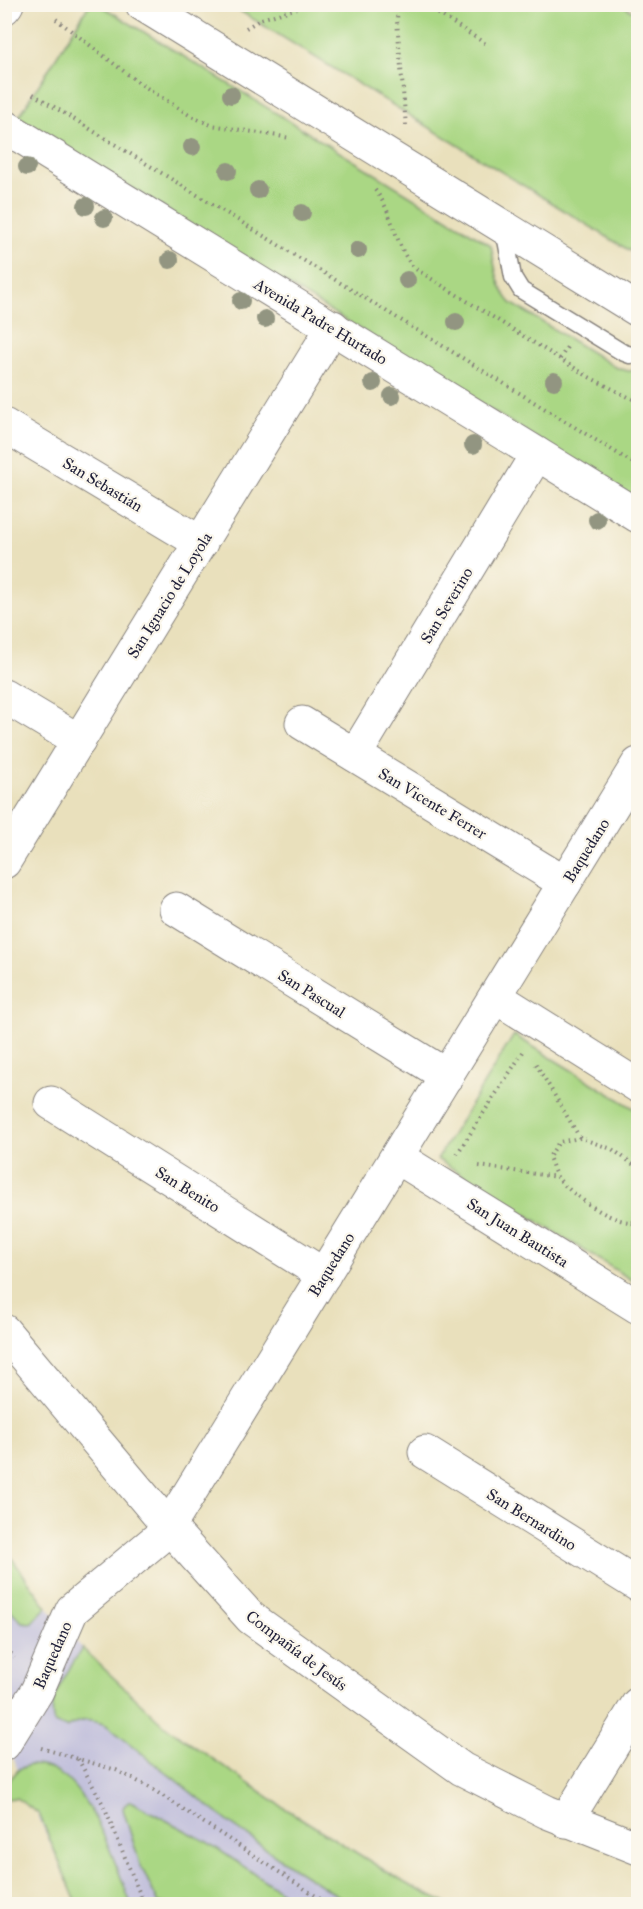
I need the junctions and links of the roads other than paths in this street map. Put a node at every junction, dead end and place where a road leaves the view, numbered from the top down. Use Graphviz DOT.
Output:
graph roads {
  1 [pos="142,4"];
  2 [pos="4,126"];
  3 [pos="503,226"];
  4 [pos="639,310"];
  5 [pos="333,327"];
  6 [pos="639,354"];
  7 [pos="4,425"];
  8 [pos="537,454"];
  9 [pos="639,516"];
  10 [pos="201,543"];
  11 [pos="4,696"];
  12 [pos="302,723"];
  13 [pos="79,741"];
  14 [pos="355,755"];
  15 [pos="639,764"];
  16 [pos="4,862"];
  17 [pos="566,883"];
  18 [pos="176,909"];
  19 [pos="496,997"];
  20 [pos="447,1076"];
  21 [pos="639,1086"];
  22 [pos="51,1103"];
  23 [pos="397,1157"];
  24 [pos="324,1275"];
  25 [pos="639,1307"];
  26 [pos="4,1331"];
  27 [pos="425,1452"];
  28 [pos="168,1526"];
  29 [pos="639,1585"];
  30 [pos="639,1704"];
  31 [pos="6,1742"];
  32 [pos="566,1821"];
  33 [pos="639,1848"];
  1 -- 3 [label="street"];
  2 -- 5 [label="street, Avenida Padre Hurtado"];
  3 -- 4 [label="street"];
  3 -- 6 [label="lane"];
  5 -- 8 [label="street, Avenida Padre Hurtado"];
  5 -- 10 [label="street, San Ignacio de Loyola"];
  7 -- 10 [label="street, San Sebastián"];
  8 -- 9 [label="street, Avenida Padre Hurtado"];
  8 -- 14 [label="street, San Severino"];
  10 -- 13 [label="street, San Ignacio de Loyola"];
  11 -- 13 [label="street"];
  12 -- 14 [label="street, San Vicente Ferrer"];
  13 -- 16 [label="street, San Ignacio de Loyola"];
  14 -- 17 [label="street, San Vicente Ferrer"];
  15 -- 17 [label="street, Baquedano"];
  17 -- 19 [label="street, Baquedano"];
  18 -- 20 [label="street, San Pascual"];
  19 -- 20 [label="street, Baquedano"];
  19 -- 21 [label="street"];
  20 -- 23 [label="street, Baquedano"];
  22 -- 24 [label="street, San Benito"];
  23 -- 24 [label="street, Baquedano"];
  23 -- 25 [label="street, San Juan Bautista"];
  24 -- 28 [label="street, Baquedano"];
  26 -- 28 [label="street, Compañía de Jesús"];
  27 -- 29 [label="street, San Bernardino"];
  28 -- 31 [label="street, Baquedano"];
  28 -- 32 [label="street, Compañía de Jesús"];
  30 -- 32 [label="street"];
  32 -- 33 [label="street, Compañía de Jesús"];
}
